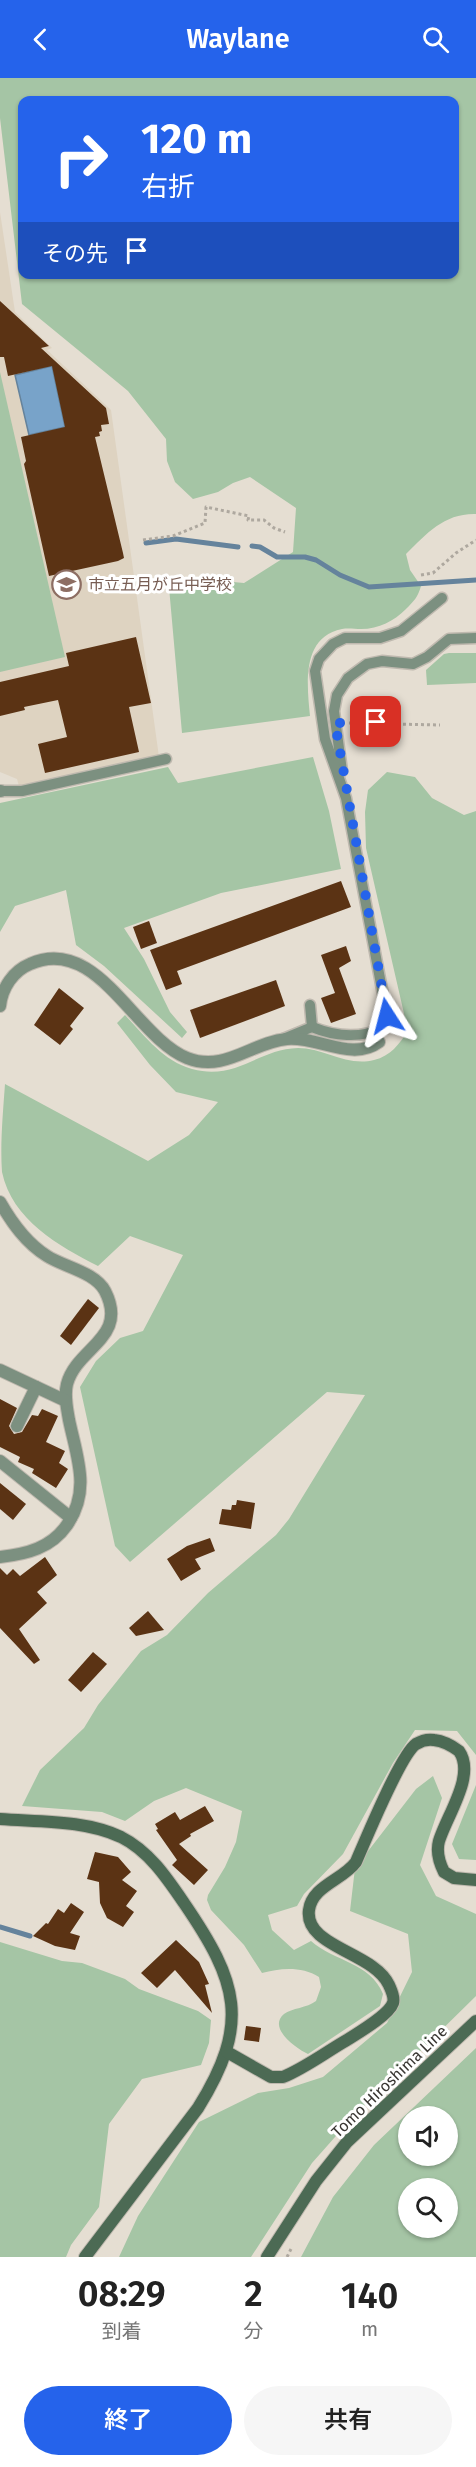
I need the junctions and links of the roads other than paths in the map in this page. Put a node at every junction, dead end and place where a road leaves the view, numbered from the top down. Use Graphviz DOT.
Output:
graph roads {
  1 [pos="442,598"];
  2 [pos="476,638"];
  3 [pos="166,759"];
  4 [pos="0,791"];
  5 [pos="346,798"];
  6 [pos="310,1005"];
  7 [pos="0,1006"];
  8 [pos="312,1027"];
  9 [pos="280,1040"];
  10 [pos="380,1042"];
  11 [pos="0,1202"];
  12 [pos="0,1370"];
  13 [pos="36,1387"];
  14 [pos="66,1401"];
  15 [pos="17,1426"];
  16 [pos="0,1461"];
  17 [pos="71,1518"];
  18 [pos="0,1557"];
  19 [pos="0,1819"];
  20 [pos="476,1880"];
  21 [pos="476,2021"];
  22 [pos="227,2052"];
  23 [pos="86,2257"];
  24 [pos="267,2257"];
  1 -- 5 [label="lane"];
  2 -- 5 [label="lane"];
  3 -- 4 [label="lane"];
  5 -- 8 [label="lane"];
  6 -- 8 [label="lane"];
  7 -- 9 [label="street"];
  8 -- 9 [label="lane"];
  9 -- 10 [label="street"];
  11 -- 14 [label="street"];
  12 -- 13 [label="street"];
  13 -- 14 [label="street"];
  13 -- 15 [label="street"];
  14 -- 17 [label="street"];
  16 -- 17 [label="street"];
  17 -- 18 [label="street"];
  19 -- 22 [label="main road"];
  20 -- 22 [label="main road"];
  21 -- 24 [label="main road, Tomo Hiroshima Line"];
  22 -- 23 [label="main road"];
}
